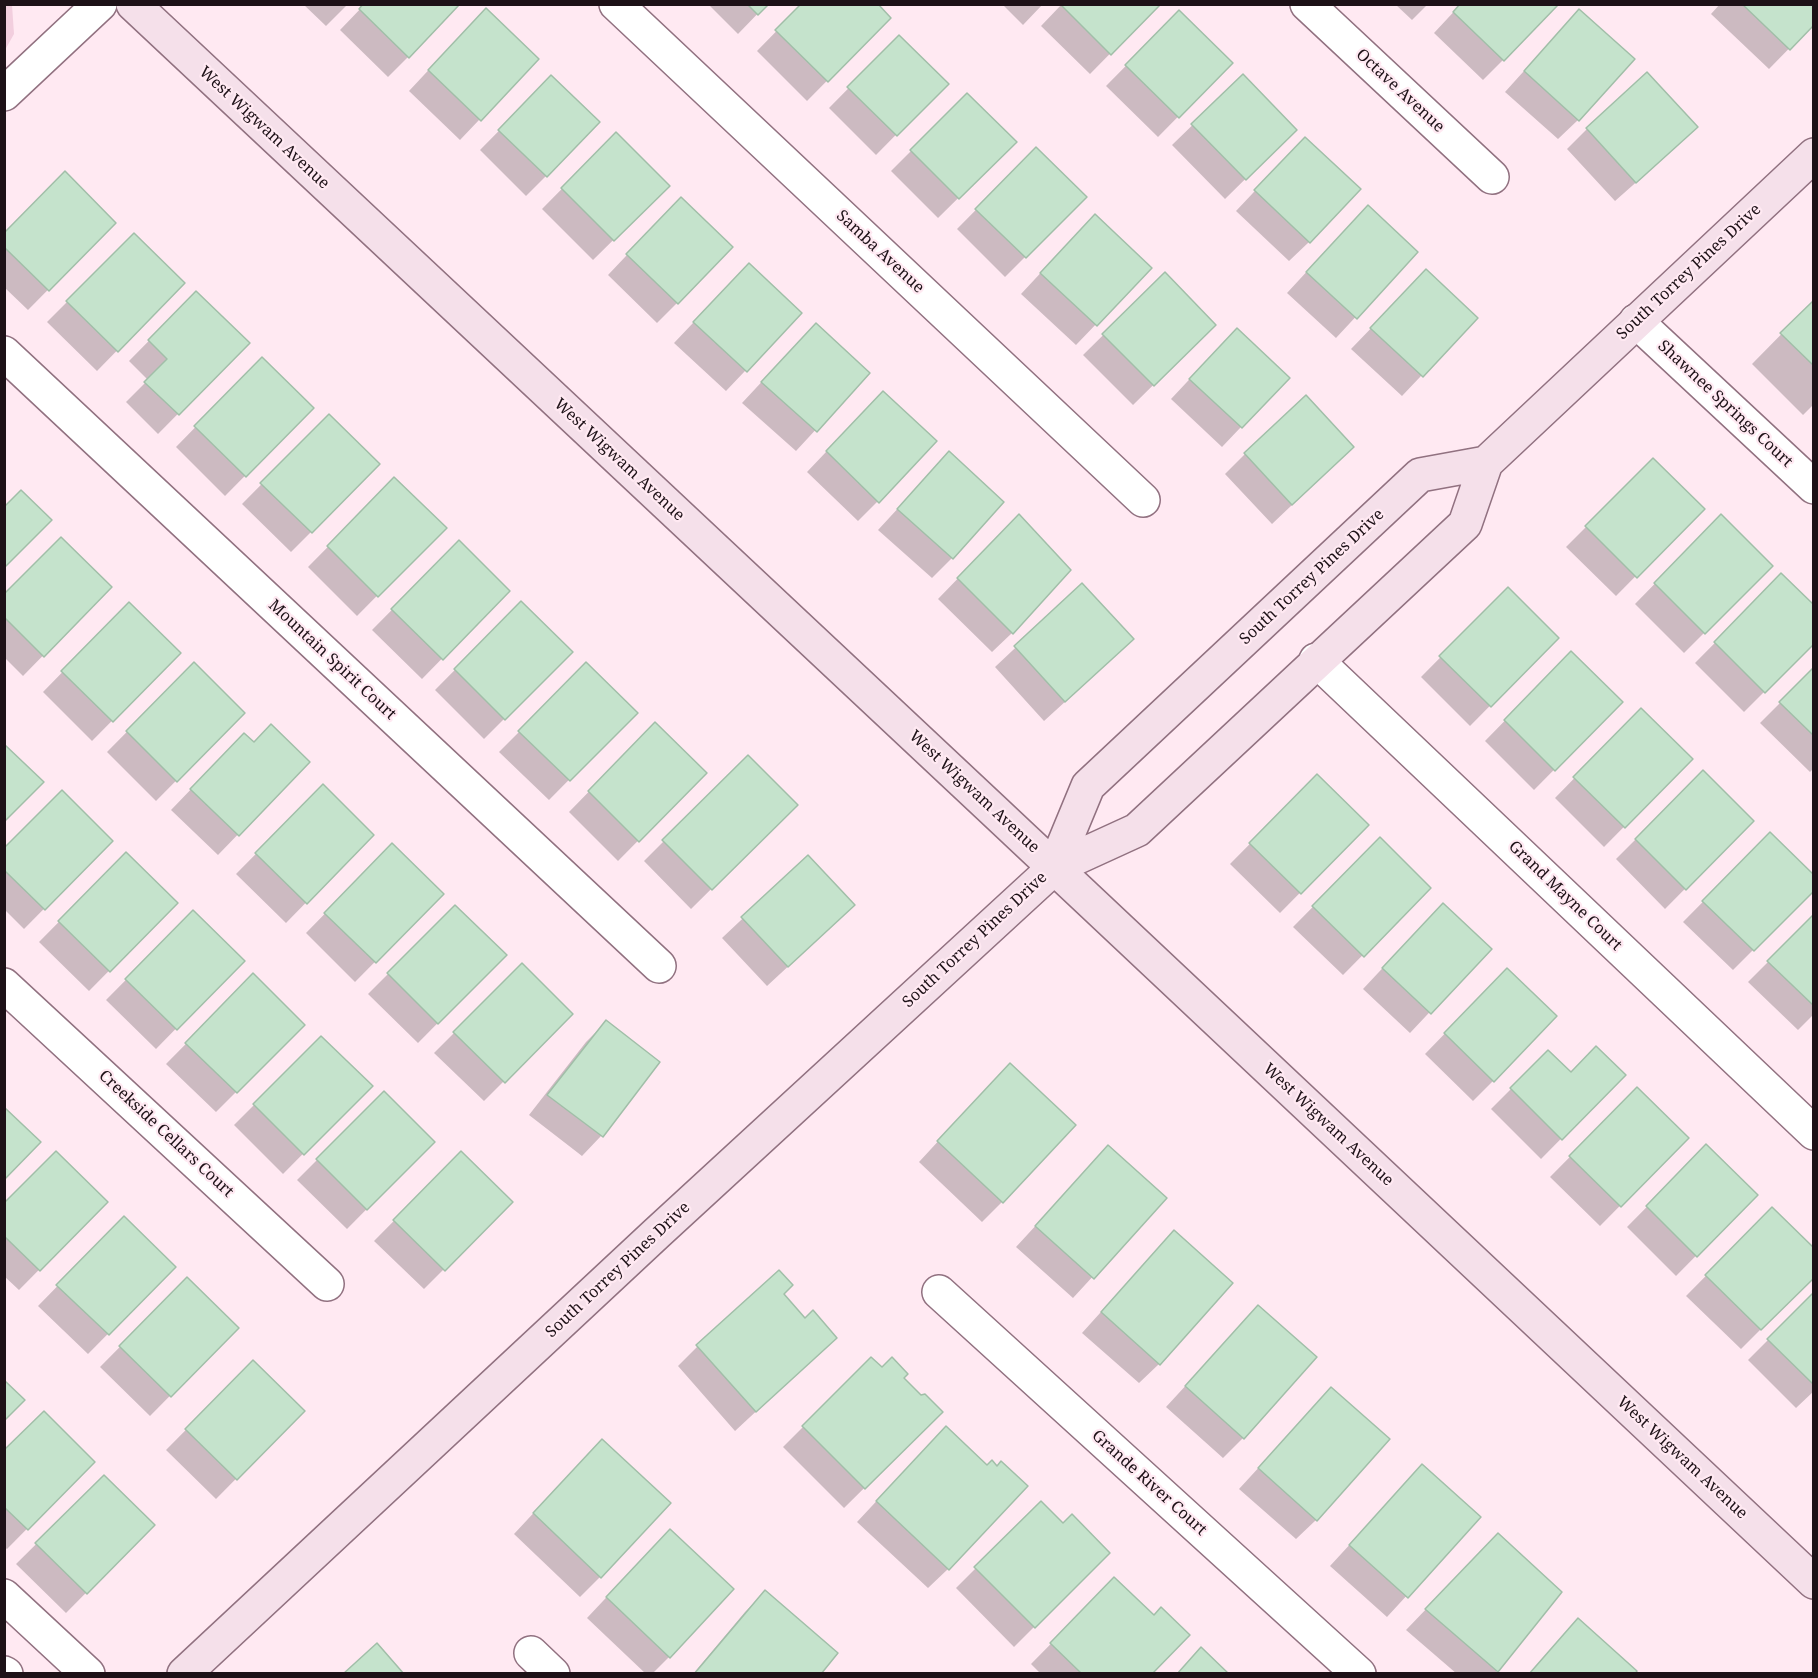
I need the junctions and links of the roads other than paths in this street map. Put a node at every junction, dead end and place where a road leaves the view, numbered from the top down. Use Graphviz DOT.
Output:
graph roads {
  1 [pos="100,4"];
  2 [pos="132,4"];
  3 [pos="616,4"];
  4 [pos="1307,4"];
  5 [pos="4,94"];
  6 [pos="1814,155"];
  7 [pos="1492,177"];
  8 [pos="1636,321"];
  9 [pos="4,353"];
  10 [pos="1486,463"];
  11 [pos="1814,487"];
  12 [pos="1143,500"];
  13 [pos="1316,660"];
  14 [pos="1054,868"];
  15 [pos="659,966"];
  16 [pos="4,985"];
  17 [pos="1814,1133"];
  18 [pos="327,1284"];
  19 [pos="939,1292"];
  20 [pos="1814,1582"];
  21 [pos="4,1596"];
  22 [pos="88,1674"];
  23 [pos="183,1674"];
  24 [pos="1359,1674"];
  1 -- 5 [label="street"];
  2 -- 14 [label="street, West Wigwam Avenue"];
  3 -- 12 [label="street, Samba Avenue"];
  4 -- 7 [label="street, Octave Avenue"];
  6 -- 8 [label="street, South Torrey Pines Drive"];
  8 -- 10 [label="street, South Torrey Pines Drive"];
  8 -- 11 [label="street, Shawnee Springs Court"];
  9 -- 15 [label="street, Mountain Spirit Court"];
  10 -- 13 [label="street, South Torrey Pines Drive"];
  10 -- 14 [label="street, South Torrey Pines Drive"];
  13 -- 14 [label="street, South Torrey Pines Drive"];
  13 -- 17 [label="street, Grand Mayne Court"];
  14 -- 20 [label="street, West Wigwam Avenue"];
  14 -- 23 [label="street, South Torrey Pines Drive"];
  16 -- 18 [label="street, Creekside Cellars Court"];
  19 -- 24 [label="street, Grande River Court"];
  21 -- 22 [label="street"];
}
